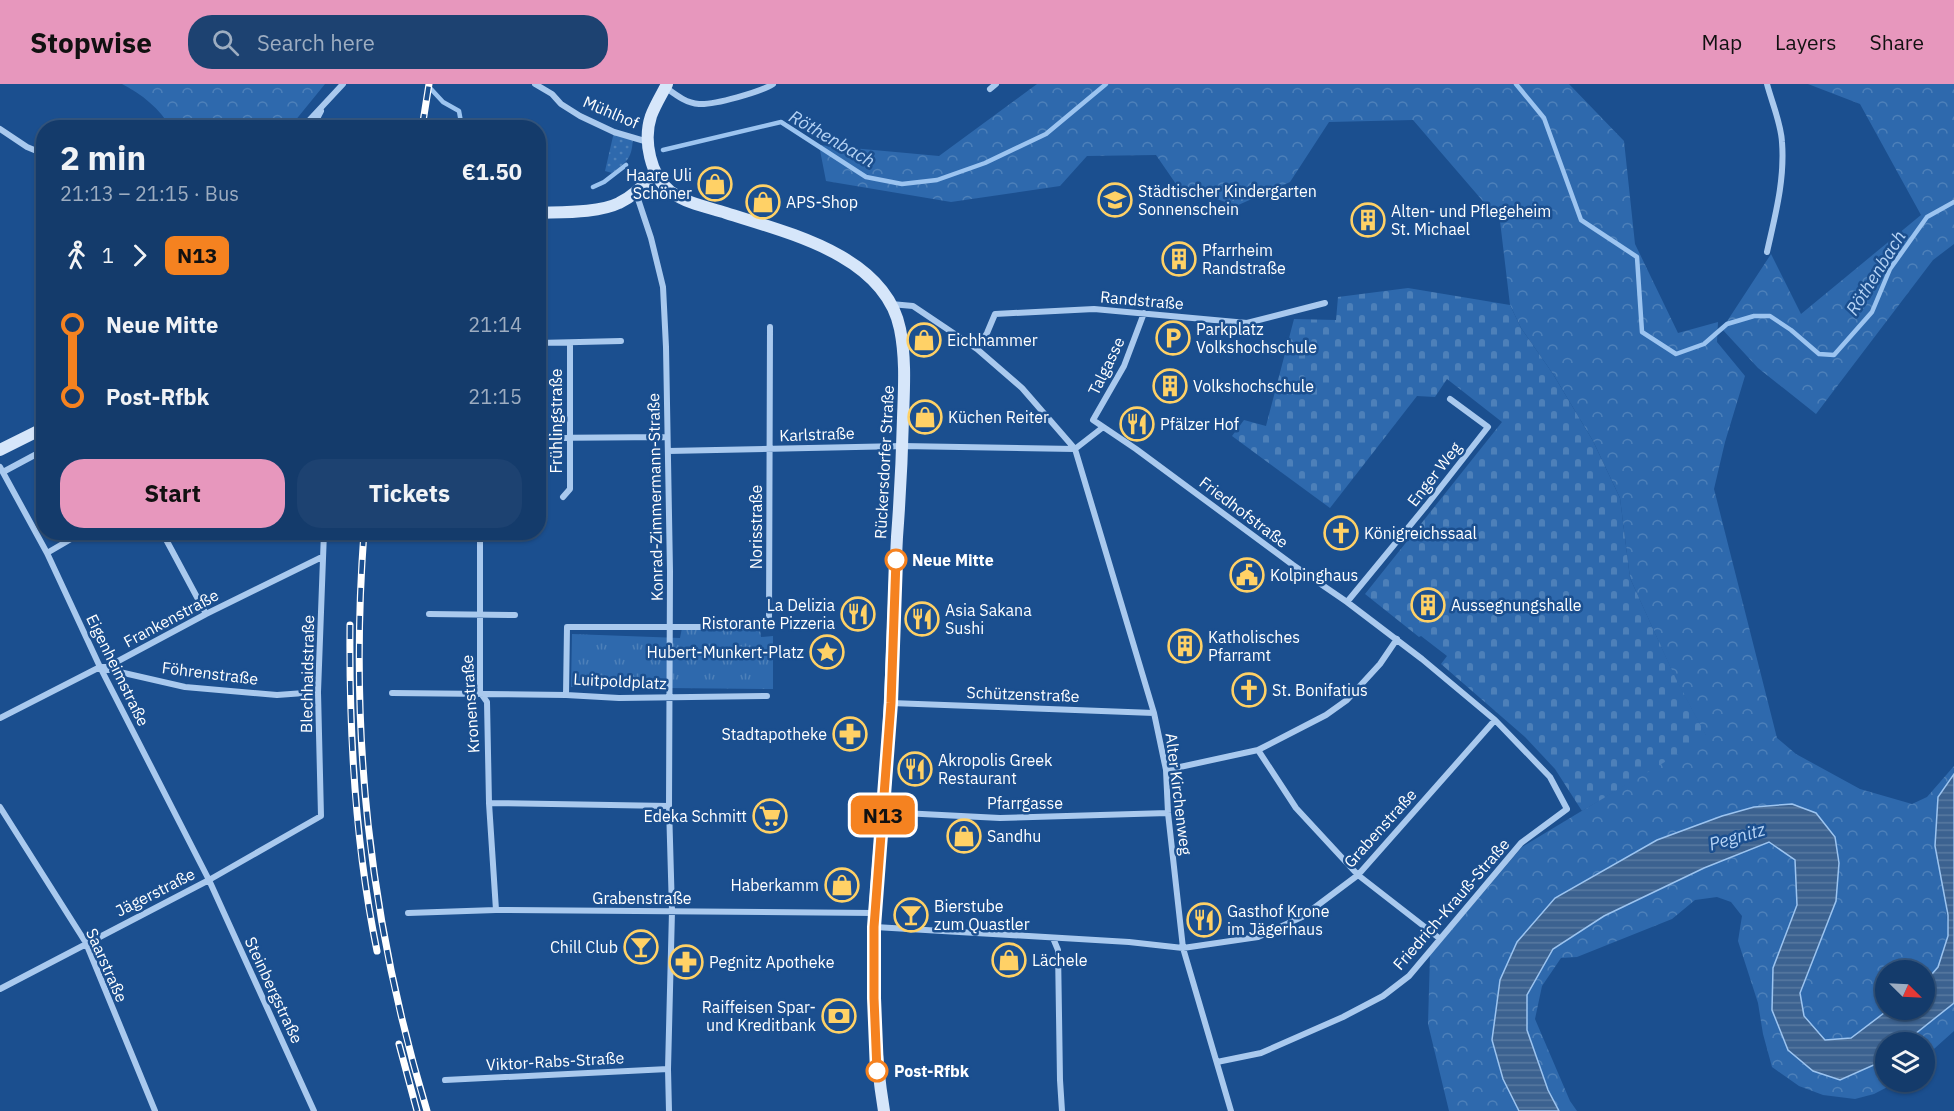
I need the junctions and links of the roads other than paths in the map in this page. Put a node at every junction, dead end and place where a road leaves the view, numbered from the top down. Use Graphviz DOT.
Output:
graph roads {
  1 [pos="343,84"];
  2 [pos="535,84"];
  3 [pos="773,84"];
  4 [pos="996,84"];
  5 [pos="1767,84"];
  6 [pos="666,86"];
  7 [pos="990,89"];
  8 [pos="324,106"];
  9 [pos="310,120"];
  10 [pos="316,120"];
  11 [pos="0,129"];
  12 [pos="648,142"];
  13 [pos="36,151"];
  14 [pos="654,168"];
  15 [pos="636,193"];
  16 [pos="546,213"];
  17 [pos="1767,252"];
  18 [pos="1325,303"];
  19 [pos="890,304"];
  20 [pos="1144,313"];
  21 [pos="770,327"];
  22 [pos="621,341"];
  23 [pos="546,343"];
  24 [pos="570,343"];
  25 [pos="977,348"];
  26 [pos="1450,399"];
  27 [pos="1102,428"];
  28 [pos="36,432"];
  29 [pos="570,436"];
  30 [pos="667,437"];
  31 [pos="546,438"];
  32 [pos="902,446"];
  33 [pos="1075,449"];
  34 [pos="0,450"];
  35 [pos="770,450"];
  36 [pos="668,451"];
  37 [pos="36,454"];
  38 [pos="1,469"];
  39 [pos="563,497"];
  40 [pos="36,534"];
  41 [pos="39,540"];
  42 [pos="69,540"];
  43 [pos="166,540"];
  44 [pos="323,540"];
  45 [pos="480,540"];
  46 [pos="46,553"];
  47 [pos="322,557"];
  48 [pos="1347,602"];
  49 [pos="206,614"];
  50 [pos="429,614"];
  51 [pos="481,614"];
  52 [pos="515,615"];
  53 [pos="669,627"];
  54 [pos="1397,639"];
  55 [pos="100,668"];
  56 [pos="318,692"];
  57 [pos="480,692"];
  58 [pos="392,693"];
  59 [pos="566,694"];
  60 [pos="669,696"];
  61 [pos="767,696"];
  62 [pos="891,703"];
  63 [pos="1154,713"];
  64 [pos="0,718"];
  65 [pos="1495,720"];
  66 [pos="1258,750"];
  67 [pos="1166,770"];
  68 [pos="489,803"];
  69 [pos="669,806"];
  70 [pos="0,807"];
  71 [pos="1567,809"];
  72 [pos="883,812"];
  73 [pos="1168,813"];
  74 [pos="321,816"];
  75 [pos="1358,875"];
  76 [pos="208,880"];
  77 [pos="496,910"];
  78 [pos="672,911"];
  79 [pos="408,913"];
  80 [pos="875,913"];
  81 [pos="874,927"];
  82 [pos="1053,938"];
  83 [pos="1439,938"];
  84 [pos="86,943"];
  85 [pos="1183,948"];
  86 [pos="0,989"];
  87 [pos="1217,1062"];
  88 [pos="668,1069"];
  89 [pos="444,1080"];
  90 [pos="155,1111"];
  91 [pos="314,1111"];
  92 [pos="669,1111"];
  93 [pos="884,1111"];
  94 [pos="1062,1111"];
  95 [pos="1231,1111"];
  1 -- 8 [label="street"];
  2 -- 12 [label="street, Mühlhof"];
  3 -- 6 [label="street"];
  4 -- 7 [label="street"];
  5 -- 17 [label="street"];
  6 -- 12 [label="main road"];
  8 -- 9 [label="street"];
  8 -- 10 [label="street"];
  11 -- 13 [label="street"];
  12 -- 14 [label="main road"];
  14 -- 15 [label="main road"];
  14 -- 19 [label="main road, Rückersdorfer Straße"];
  15 -- 16 [label="main road"];
  15 -- 30 [label="street, Konrad-Zimmermann-Straße"];
  18 -- 20 [label="street, Randstraße"];
  19 -- 25 [label="street"];
  19 -- 32 [label="main road, Rückersdorfer Straße"];
  20 -- 25 [label="street, Randstraße"];
  20 -- 27 [label="street, Talgasse"];
  21 -- 35 [label="street, Norisstraße"];
  22 -- 24 [label="street"];
  23 -- 24 [label="street"];
  24 -- 29 [label="street, Frühlingstraße"];
  25 -- 33 [label="street"];
  26 -- 48 [label="street, Enger Weg"];
  27 -- 33 [label="street"];
  27 -- 48 [label="street, Friedhofstraße"];
  28 -- 34 [label="main road"];
  29 -- 30 [label="street"];
  29 -- 31 [label="street"];
  29 -- 39 [label="street, Frühlingstraße"];
  30 -- 36 [label="street, Konrad-Zimmermann-Straße"];
  32 -- 33 [label="street, Karlstraße"];
  32 -- 35 [label="street, Karlstraße"];
  32 -- 62 [label="main road, Rückersdorfer Straße"];
  33 -- 63 [label="street, Alter Kirchenweg"];
  35 -- 36 [label="street, Karlstraße"];
  35 -- 53 [label="street, Norisstraße"];
  36 -- 53 [label="street, Konrad-Zimmermann-Straße"];
  37 -- 38 [label="street"];
  38 -- 40 [label="street, Eigenheimstraße"];
  41 -- 46 [label="street, Eigenheimstraße"];
  42 -- 46 [label="street"];
  43 -- 49 [label="street"];
  44 -- 47 [label="street, Blechhaidstraße"];
  45 -- 51 [label="street, Kronenstraße"];
  46 -- 55 [label="street, Eigenheimstraße"];
  47 -- 49 [label="street, Frankenstraße"];
  47 -- 56 [label="street, Blechhaidstraße"];
  48 -- 54 [label="street, Friedhofstraße"];
  49 -- 55 [label="street, Frankenstraße"];
  50 -- 51 [label="street"];
  51 -- 52 [label="street"];
  51 -- 57 [label="street, Kronenstraße"];
  53 -- 59 [label="street, Luitpoldplatz"];
  53 -- 60 [label="street, Konrad-Zimmermann-Straße"];
  54 -- 65 [label="street, Friedhofstraße"];
  54 -- 66 [label="street"];
  55 -- 56 [label="street, Föhrenstraße"];
  55 -- 64 [label="street, Frankenstraße"];
  55 -- 76 [label="street, Eigenheimstraße"];
  56 -- 74 [label="street, Blechhaidstraße"];
  57 -- 58 [label="street"];
  57 -- 59 [label="street"];
  57 -- 68 [label="street, Kronenstraße"];
  59 -- 60 [label="street, Luitpoldplatz"];
  60 -- 61 [label="street, Luitpoldplatz"];
  60 -- 69 [label="street, Konrad-Zimmermann-Straße"];
  62 -- 63 [label="street, Schützenstraße"];
  62 -- 72 [label="main road, Rückersdorfer Straße"];
  63 -- 67 [label="street, Alter Kirchenweg"];
  65 -- 71 [label="street, Friedhofstraße"];
  65 -- 75 [label="street, Grabenstraße"];
  66 -- 67 [label="street"];
  66 -- 75 [label="street"];
  67 -- 73 [label="street, Alter Kirchenweg"];
  68 -- 69 [label="street"];
  68 -- 77 [label="street, Kronenstraße"];
  69 -- 78 [label="street, Konrad-Zimmermann-Straße"];
  70 -- 84 [label="street, Saarstraße"];
  71 -- 83 [label="street, Friedrich-Krauß-Straße"];
  72 -- 73 [label="street, Pfarrgasse"];
  72 -- 80 [label="main road, Rückersdorfer Straße"];
  73 -- 85 [label="street, Alter Kirchenweg"];
  74 -- 76 [label="street, Jägerstraße"];
  75 -- 83 [label="street"];
  75 -- 85 [label="street, Grabenstraße"];
  76 -- 84 [label="street, Jägerstraße"];
  76 -- 91 [label="street, Steinbergstraße"];
  77 -- 78 [label="street, Grabenstraße"];
  77 -- 79 [label="street, Grabenstraße"];
  78 -- 80 [label="street, Grabenstraße"];
  78 -- 88 [label="street, Konrad-Zimmermann-Straße"];
  80 -- 81 [label="main road, Rückersdorfer Straße"];
  81 -- 82 [label="street, Grabenstraße"];
  81 -- 93 [label="main road, Rückersdorfer Straße"];
  82 -- 85 [label="street, Grabenstraße"];
  82 -- 94 [label="street"];
  83 -- 87 [label="street, Friedrich-Krauß-Straße"];
  84 -- 86 [label="street, Jägerstraße"];
  84 -- 90 [label="street, Saarstraße"];
  85 -- 87 [label="street, Alter Kirchenweg"];
  87 -- 95 [label="street, Alter Kirchenweg"];
  88 -- 89 [label="street, Viktor-Rabs-Straße"];
  88 -- 92 [label="street, Konrad-Zimmermann-Straße"];
}
